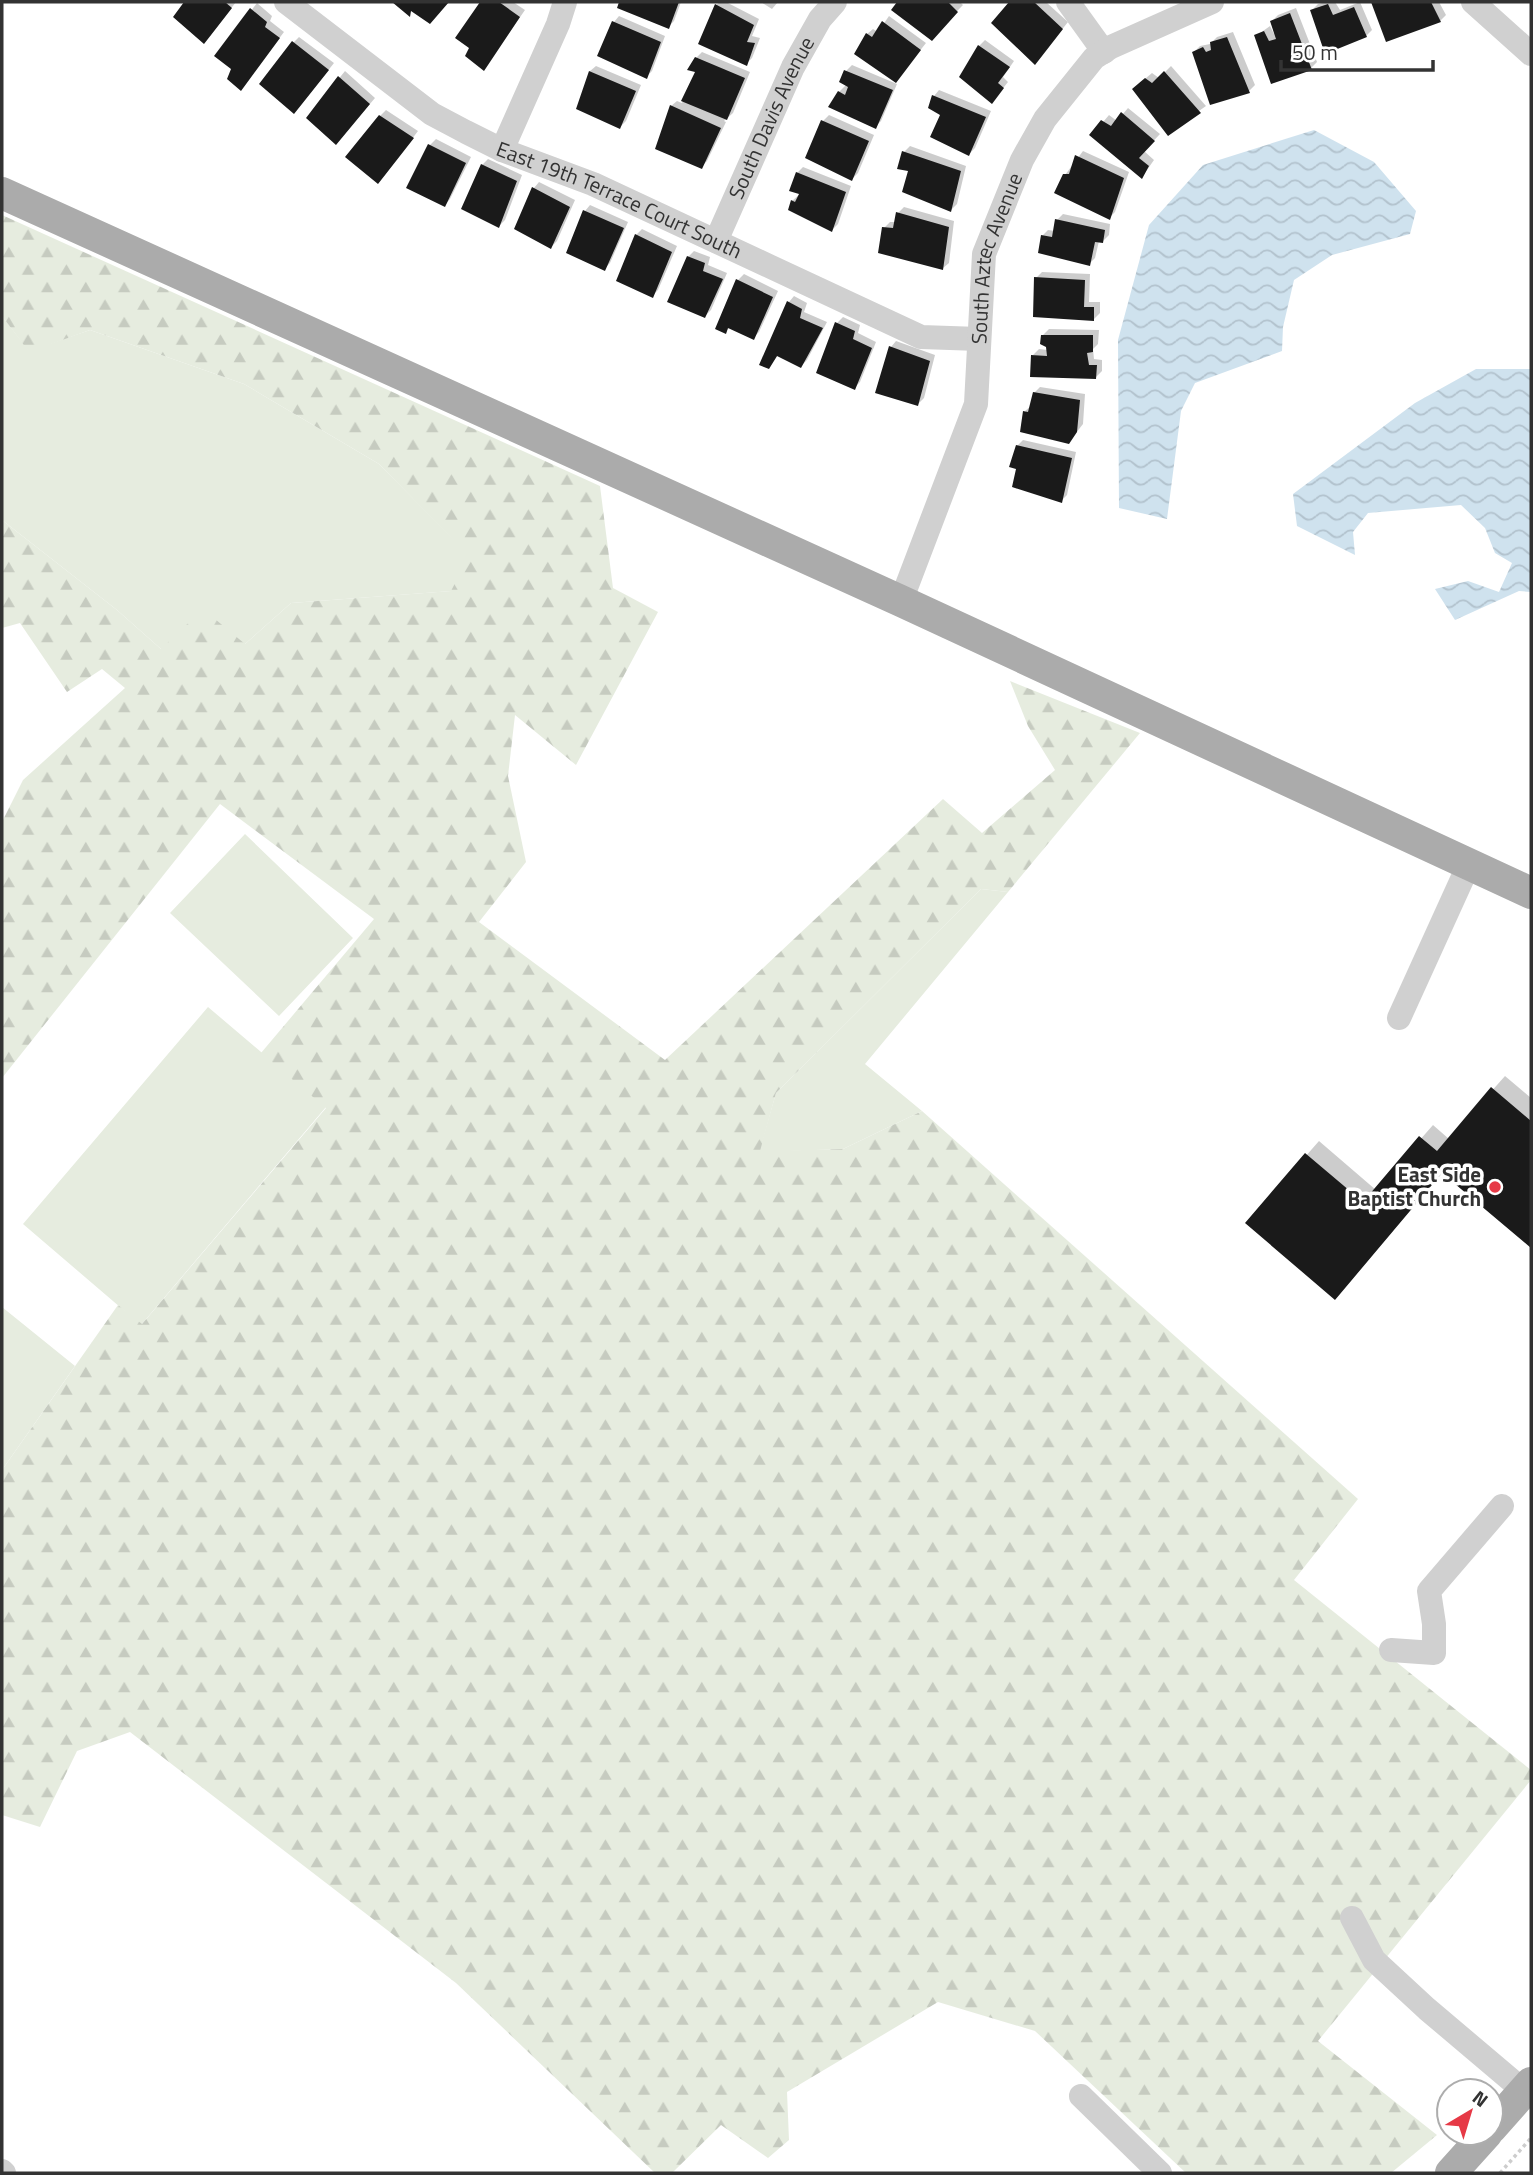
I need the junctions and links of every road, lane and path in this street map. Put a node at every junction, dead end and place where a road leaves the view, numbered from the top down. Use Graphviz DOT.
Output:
graph roads {
  1 [pos="286,2"];
  2 [pos="565,2"];
  3 [pos="835,2"];
  4 [pos="1068,2"];
  5 [pos="1212,2"];
  6 [pos="1473,2"];
  7 [pos="1104,52"];
  8 [pos="1531,54"];
  9 [pos="502,150"];
  10 [pos="2,193"];
  11 [pos="716,241"];
  12 [pos="979,339"];
  13 [pos="901,601"];
  14 [pos="1469,864"];
  15 [pos="1531,893"];
  16 [pos="1399,1018"];
  17 [pos="1502,1506"];
  18 [pos="1391,1650"];
  19 [pos="1352,1918"];
  20 [pos="1527,2087"];
  21 [pos="1081,2095"];
  22 [pos="1505,2112"];
  23 [pos="1531,2138"];
  24 [pos="1474,2147"];
  25 [pos="1160,2173"];
  26 [pos="1451,2173"];
  27 [pos="1500,2173"];
  1 -- 9 [label="street, East 19th Terrace Court South"];
  2 -- 9 [label="street"];
  3 -- 11 [label="street, South Davis Avenue"];
  4 -- 7 [label="street"];
  5 -- 7 [label="street, South Aztec Avenue"];
  6 -- 8 [label="street"];
  7 -- 12 [label="street, South Aztec Avenue"];
  9 -- 11 [label="street, East 19th Terrace Court South"];
  10 -- 13 [label="main road"];
  11 -- 12 [label="street, East 19th Terrace Court South"];
  12 -- 13 [label="street, South Aztec Avenue"];
  13 -- 14 [label="main road"];
  14 -- 15 [label="main road"];
  14 -- 16 [label="street"];
  17 -- 18 [label="street"];
  19 -- 20 [label="street"];
  20 -- 22 [label="main road"];
  21 -- 25 [label="street"];
  23 -- 27 [label="path"];
  24 -- 26 [label="main road"];
}
